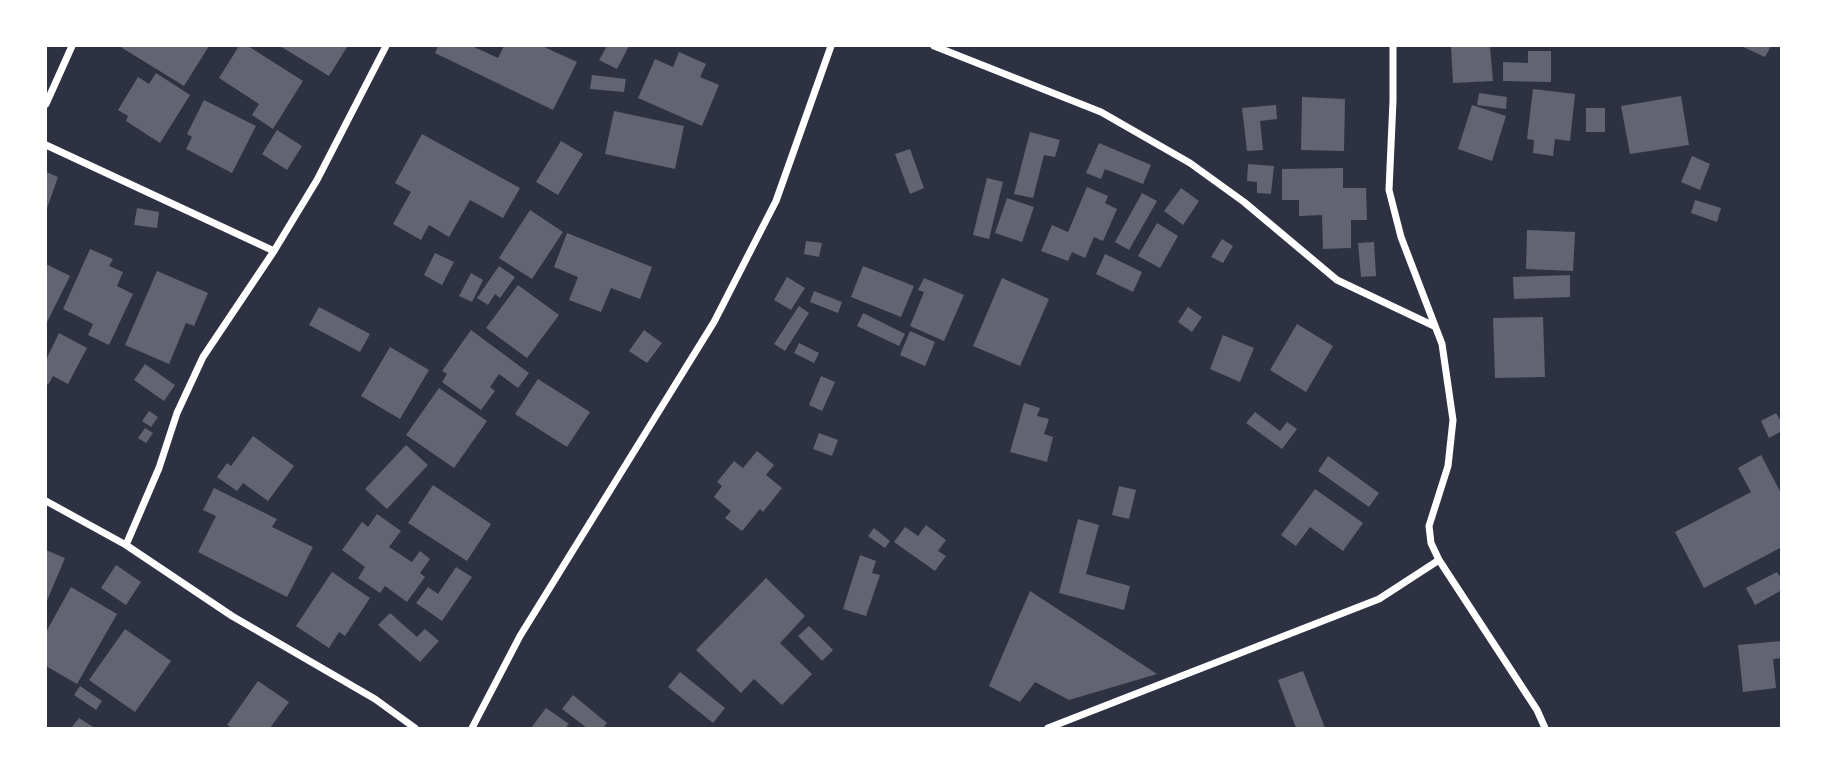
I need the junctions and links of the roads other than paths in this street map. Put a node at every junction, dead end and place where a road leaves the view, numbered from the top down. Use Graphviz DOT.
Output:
graph roads {
  1 [pos="72,46"];
  2 [pos="386,46"];
  3 [pos="831,46"];
  4 [pos="934,46"];
  5 [pos="1392,46"];
  6 [pos="46,104"];
  7 [pos="46,145"];
  8 [pos="274,251"];
  9 [pos="1435,327"];
  10 [pos="46,501"];
  11 [pos="125,545"];
  12 [pos="1439,559"];
  13 [pos="415,729"];
  14 [pos="472,729"];
  15 [pos="1048,729"];
  16 [pos="1545,729"];
  1 -- 6 [label="street"];
  2 -- 8 [label="street"];
  3 -- 14 [label="street"];
  4 -- 9 [label="street"];
  5 -- 9 [label="street"];
  7 -- 8 [label="street"];
  8 -- 11 [label="street"];
  9 -- 12 [label="street"];
  10 -- 11 [label="street"];
  11 -- 13 [label="street"];
  12 -- 15 [label="street"];
  12 -- 16 [label="street"];
}
